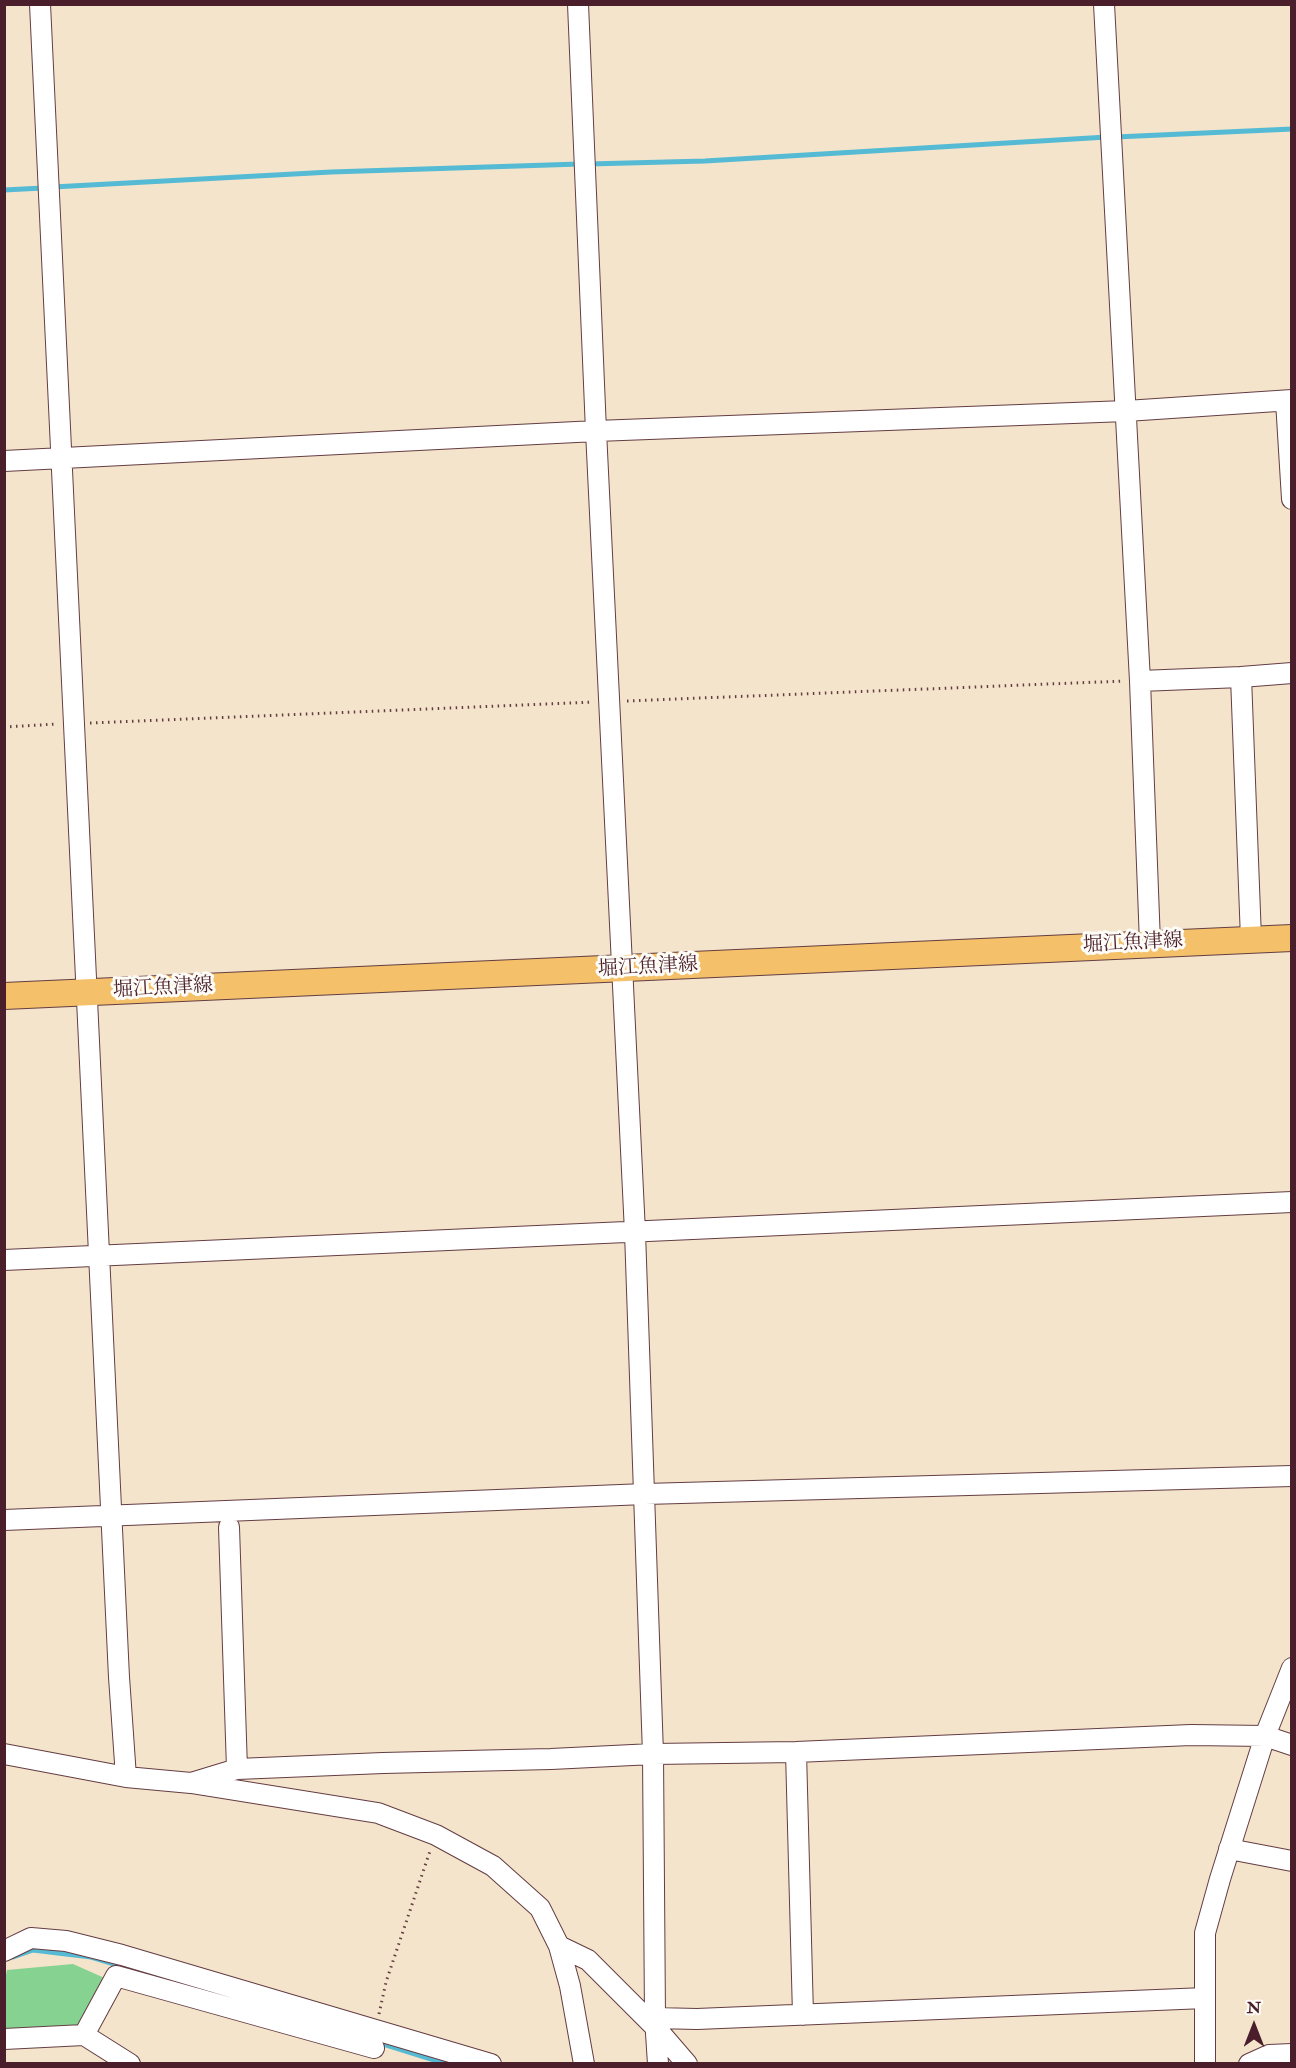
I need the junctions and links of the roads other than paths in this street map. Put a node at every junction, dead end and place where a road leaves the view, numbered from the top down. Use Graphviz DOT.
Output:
graph roads {
  1 [pos="40,4"];
  2 [pos="578,4"];
  3 [pos="1104,4"];
  4 [pos="1289,401"];
  5 [pos="1126,411"];
  6 [pos="596,430"];
  7 [pos="60,458"];
  8 [pos="4,461"];
  9 [pos="1292,499"];
  10 [pos="1292,673"];
  11 [pos="1241,677"];
  12 [pos="1140,681"];
  13 [pos="1292,938"];
  14 [pos="1251,939"];
  15 [pos="1150,944"];
  16 [pos="622,969"];
  17 [pos="86,993"];
  18 [pos="4,996"];
  19 [pos="1292,1202"];
  20 [pos="634,1232"];
  21 [pos="99,1256"];
  22 [pos="4,1260"];
  23 [pos="1292,1476"];
  24 [pos="645,1494"];
  25 [pos="112,1516"];
  26 [pos="4,1520"];
  27 [pos="230,1527"];
  28 [pos="1292,1668"];
  29 [pos="1265,1736"];
  30 [pos="1292,1745"];
  31 [pos="796,1752"];
  32 [pos="4,1754"];
  33 [pos="653,1754"];
  34 [pos="237,1769"];
  35 [pos="126,1777"];
  36 [pos="191,1783"];
  37 [pos="1229,1849"];
  38 [pos="1292,1861"];
  39 [pos="559,1946"];
  40 [pos="4,1951"];
  41 [pos="1205,1998"];
  42 [pos="803,2016"];
  43 [pos="656,2023"];
  44 [pos="84,2035"];
  45 [pos="4,2039"];
  46 [pos="375,2039"];
  47 [pos="1292,2054"];
  48 [pos="130,2064"];
  49 [pos="491,2064"];
  50 [pos="584,2064"];
  51 [pos="658,2064"];
  52 [pos="687,2064"];
  53 [pos="1205,2064"];
  54 [pos="1249,2064"];
  1 -- 7 [label="street"];
  2 -- 6 [label="street"];
  3 -- 5 [label="street"];
  4 -- 5 [label="street"];
  4 -- 9 [label="street"];
  5 -- 6 [label="street"];
  5 -- 12 [label="street"];
  6 -- 7 [label="street"];
  6 -- 16 [label="street"];
  7 -- 8 [label="street"];
  7 -- 17 [label="street"];
  10 -- 11 [label="street"];
  11 -- 12 [label="street"];
  11 -- 14 [label="street"];
  12 -- 15 [label="street"];
  13 -- 14 [label="main road, 堀江魚津線"];
  14 -- 15 [label="main road, 堀江魚津線"];
  15 -- 16 [label="main road, 堀江魚津線"];
  16 -- 17 [label="main road, 堀江魚津線"];
  16 -- 20 [label="street"];
  17 -- 18 [label="main road, 堀江魚津線"];
  17 -- 21 [label="street"];
  19 -- 20 [label="street"];
  20 -- 21 [label="street"];
  20 -- 24 [label="street"];
  21 -- 22 [label="street"];
  21 -- 25 [label="street"];
  23 -- 24 [label="street"];
  24 -- 25 [label="street"];
  24 -- 33 [label="street"];
  25 -- 26 [label="street"];
  25 -- 35 [label="street"];
  27 -- 34 [label="street"];
  28 -- 29 [label="street"];
  29 -- 30 [label="street"];
  29 -- 31 [label="street"];
  29 -- 37 [label="street"];
  31 -- 33 [label="street"];
  31 -- 42 [label="street"];
  32 -- 35 [label="street"];
  33 -- 34 [label="street"];
  33 -- 43 [label="street"];
  34 -- 36 [label="street"];
  35 -- 36 [label="street"];
  36 -- 39 [label="street"];
  37 -- 38 [label="street"];
  37 -- 41 [label="street"];
  39 -- 43 [label="street"];
  39 -- 50 [label="street"];
  40 -- 46 [label="street"];
  41 -- 42 [label="street"];
  41 -- 53 [label="street"];
  42 -- 43 [label="street"];
  43 -- 51 [label="street"];
  43 -- 52 [label="street"];
  44 -- 45 [label="street"];
  44 -- 46 [label="street"];
  44 -- 48 [label="street"];
  46 -- 49 [label="street"];
  47 -- 54 [label="street"];
}
